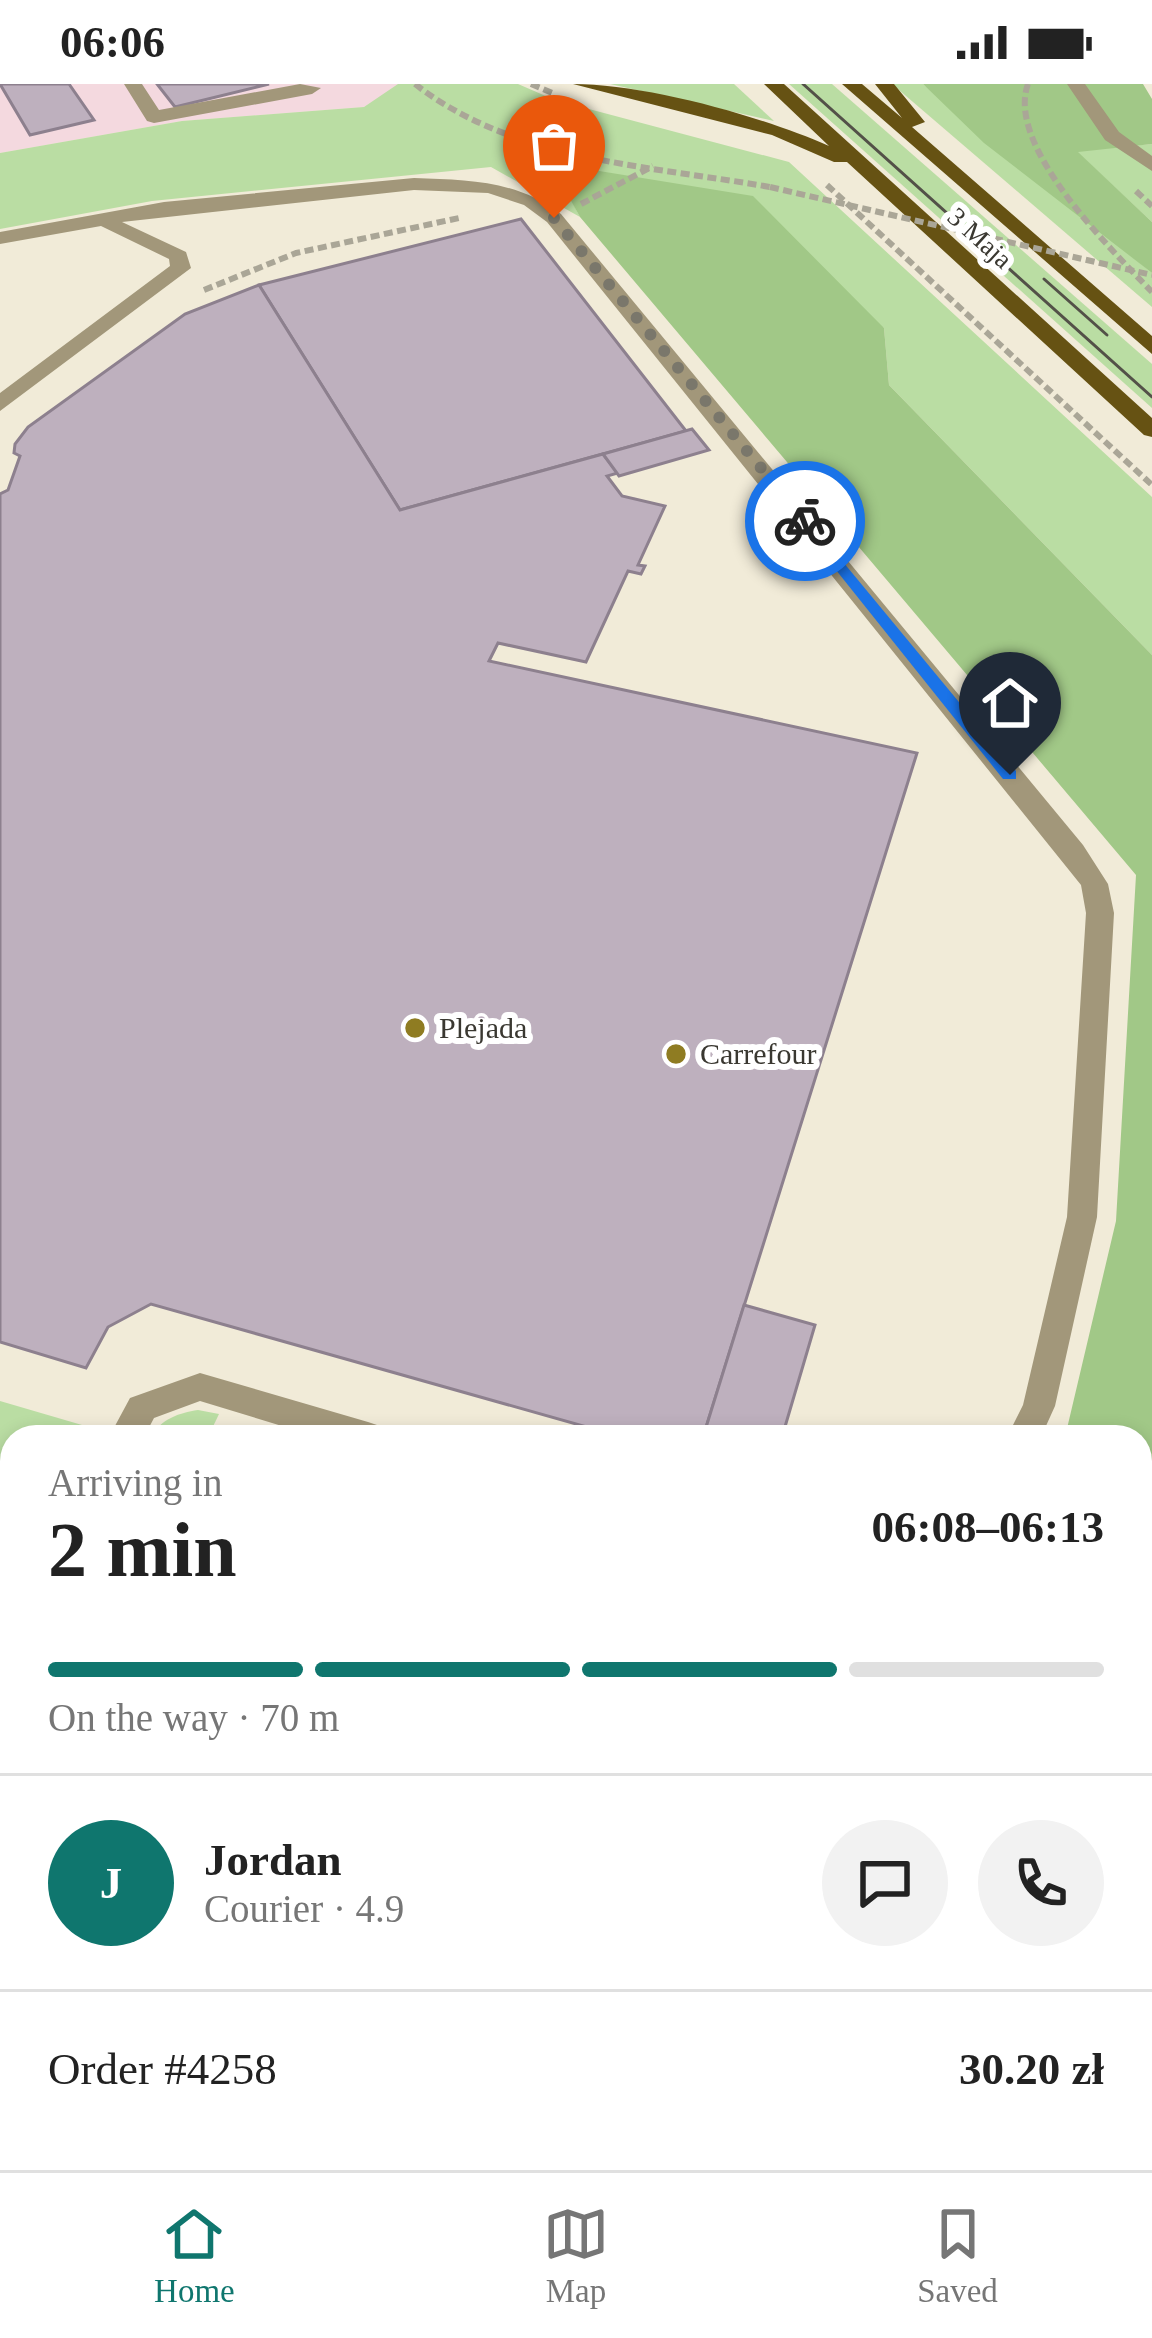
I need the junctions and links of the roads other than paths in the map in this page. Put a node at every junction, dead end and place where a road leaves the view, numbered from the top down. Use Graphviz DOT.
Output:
graph roads {
  1 [pos="133,84"];
  2 [pos="309,84"];
  3 [pos="582,84"];
  4 [pos="851,84"];
  5 [pos="884,84"];
  6 [pos="1076,84"];
  7 [pos="774,87"];
  8 [pos="1152,165"];
  9 [pos="866,171"];
  10 [pos="955,175"];
  11 [pos="106,216"];
  12 [pos="0,238"];
  13 [pos="1152,347"];
  14 [pos="0,404"];
  15 [pos="1152,430"];
  16 [pos="133,1425"];
  17 [pos="328,1425"];
  18 [pos="1030,1425"];
  1 -- 2 [label="lane"];
  3 -- 9 [label="main road"];
  4 -- 10 [label="main road, 3 Maja"];
  5 -- 10 [label="main road"];
  6 -- 8 [label="lane"];
  7 -- 9 [label="main road, 3 Maja"];
  9 -- 15 [label="main road, 3 Maja"];
  10 -- 13 [label="main road, 3 Maja"];
  11 -- 12 [label="lane"];
  11 -- 14 [label="lane"];
  11 -- 18 [label="lane"];
  16 -- 17 [label="lane"];
}
